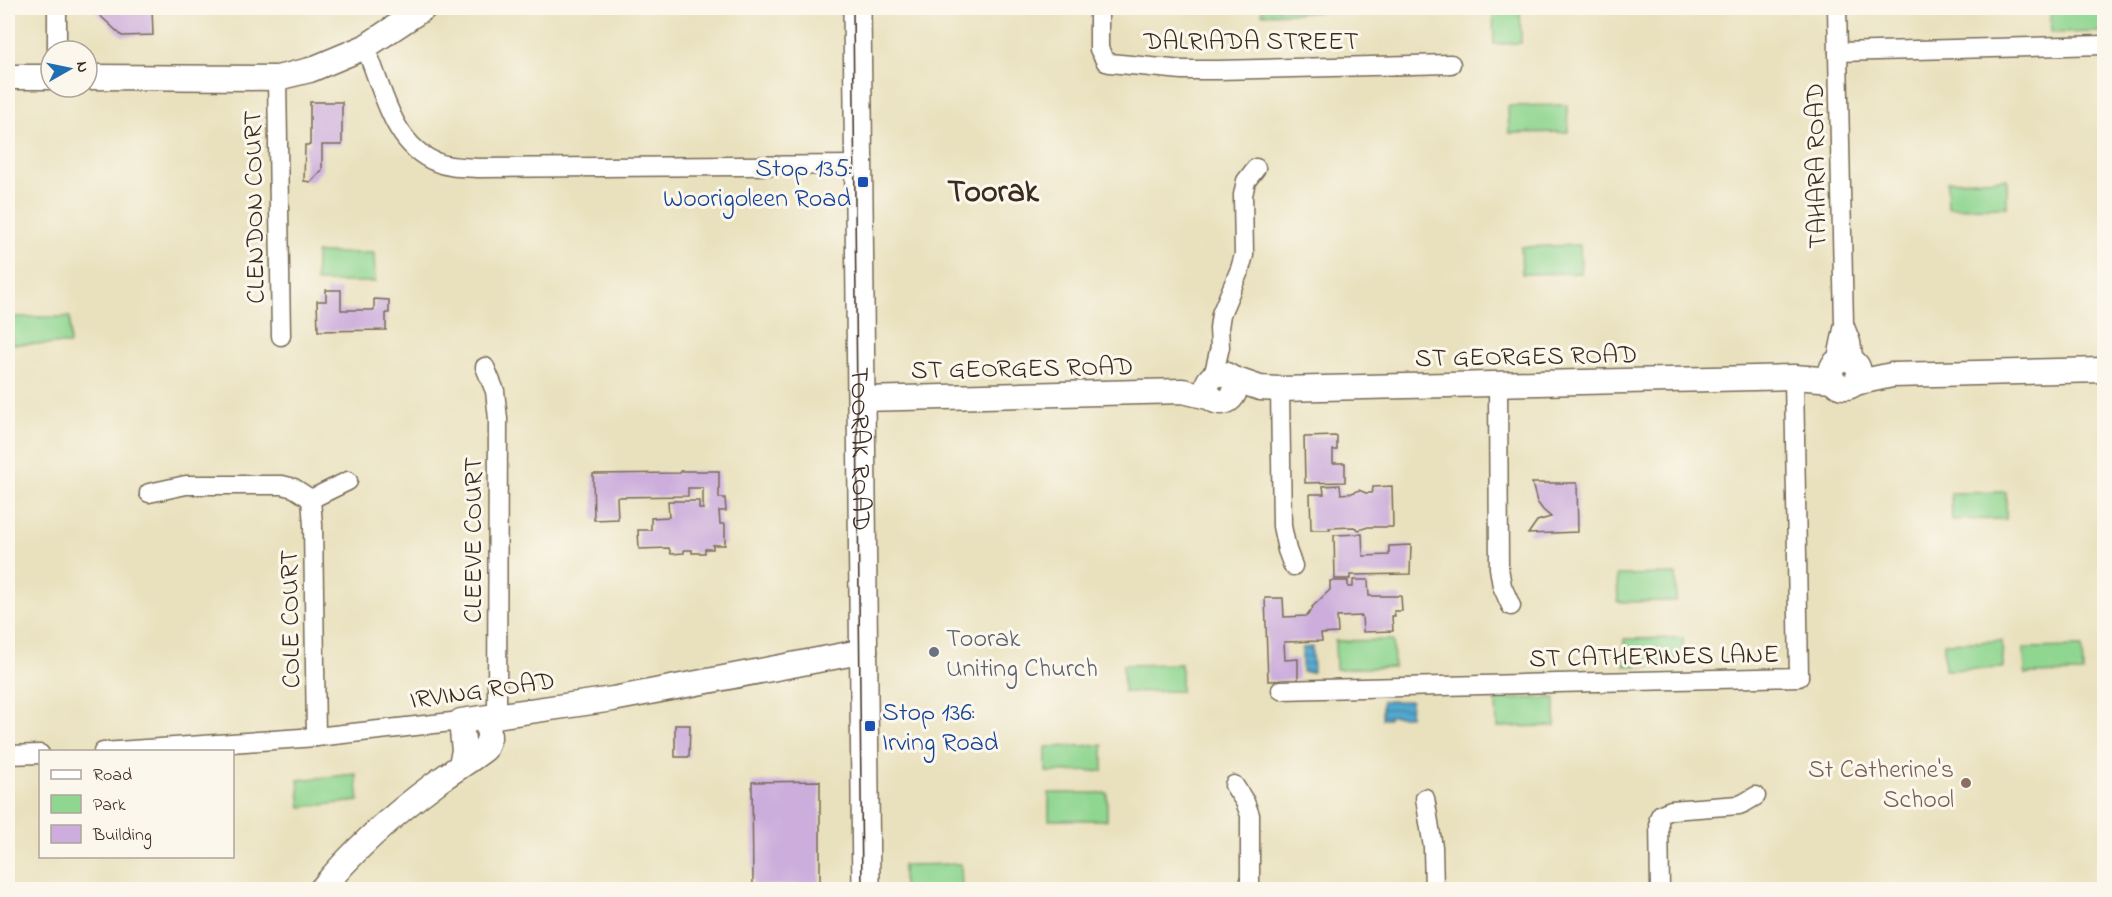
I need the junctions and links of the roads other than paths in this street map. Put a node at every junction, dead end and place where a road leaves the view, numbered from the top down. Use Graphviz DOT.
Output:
graph roads {
  1 [pos="57,8"];
  2 [pos="424,8"];
  3 [pos="857,8"];
  4 [pos="1099,8"];
  5 [pos="1837,8"];
  6 [pos="57,39"];
  7 [pos="2104,45"];
  8 [pos="365,47"];
  9 [pos="1838,52"];
  10 [pos="1451,63"];
  11 [pos="8,77"];
  12 [pos="39,77"];
  13 [pos="99,77"];
  14 [pos="277,78"];
  15 [pos="859,165"];
  16 [pos="1256,168"];
  17 [pos="280,336"];
  18 [pos="485,367"];
  19 [pos="1845,369"];
  20 [pos="2104,370"];
  21 [pos="1794,377"];
  22 [pos="1221,384"];
  23 [pos="1498,384"];
  24 [pos="1270,388"];
  25 [pos="862,399"];
  26 [pos="348,481"];
  27 [pos="149,493"];
  28 [pos="310,500"];
  29 [pos="1293,566"];
  30 [pos="1511,606"];
  31 [pos="865,651"];
  32 [pos="1281,690"];
  33 [pos="492,717"];
  34 [pos="461,721"];
  35 [pos="316,737"];
  36 [pos="131,750"];
  37 [pos="39,754"];
  38 [pos="8,755"];
  39 [pos="461,764"];
  40 [pos="1234,785"];
  41 [pos="1756,796"];
  42 [pos="1425,798"];
  43 [pos="321,890"];
  44 [pos="866,890"];
  45 [pos="1250,890"];
  46 [pos="1434,890"];
  47 [pos="1660,890"];
  1 -- 6 [label="street"];
  2 -- 8 [label="street"];
  3 -- 15 [label="main road, TOORAK ROAD"];
  4 -- 10 [label="street, DALRIADA STREET"];
  5 -- 9 [label="street, TAHARA ROAD"];
  7 -- 9 [label="street"];
  8 -- 14 [label="street"];
  8 -- 15 [label="street"];
  9 -- 19 [label="street, TAHARA ROAD"];
  11 -- 12 [label="street"];
  13 -- 14 [label="street"];
  14 -- 17 [label="street, CLENDON COURT"];
  15 -- 25 [label="main road, TOORAK ROAD"];
  16 -- 22 [label="street"];
  18 -- 33 [label="street, CLEEVE COURT"];
  19 -- 20 [label="street, ST GEORGES ROAD"];
  19 -- 21 [label="street, ST GEORGES ROAD"];
  21 -- 23 [label="street, ST GEORGES ROAD"];
  21 -- 32 [label="street, ST CATHERINES LANE"];
  22 -- 24 [label="street, ST GEORGES ROAD"];
  22 -- 25 [label="street, ST GEORGES ROAD"];
  23 -- 24 [label="street, ST GEORGES ROAD"];
  23 -- 30 [label="street"];
  24 -- 29 [label="street"];
  25 -- 31 [label="main road, TOORAK ROAD"];
  26 -- 28 [label="street"];
  27 -- 28 [label="street"];
  28 -- 35 [label="street, COLE COURT"];
  31 -- 33 [label="street, IRVING ROAD"];
  31 -- 44 [label="main road, TOORAK ROAD"];
  33 -- 34 [label="street, IRVING ROAD"];
  33 -- 39 [label="street"];
  34 -- 35 [label="street, IRVING ROAD"];
  34 -- 39 [label="street"];
  35 -- 36 [label="street, IRVING ROAD"];
  37 -- 38 [label="street"];
  39 -- 43 [label="street"];
  40 -- 45 [label="street"];
  41 -- 47 [label="street"];
  42 -- 46 [label="street"];
}
